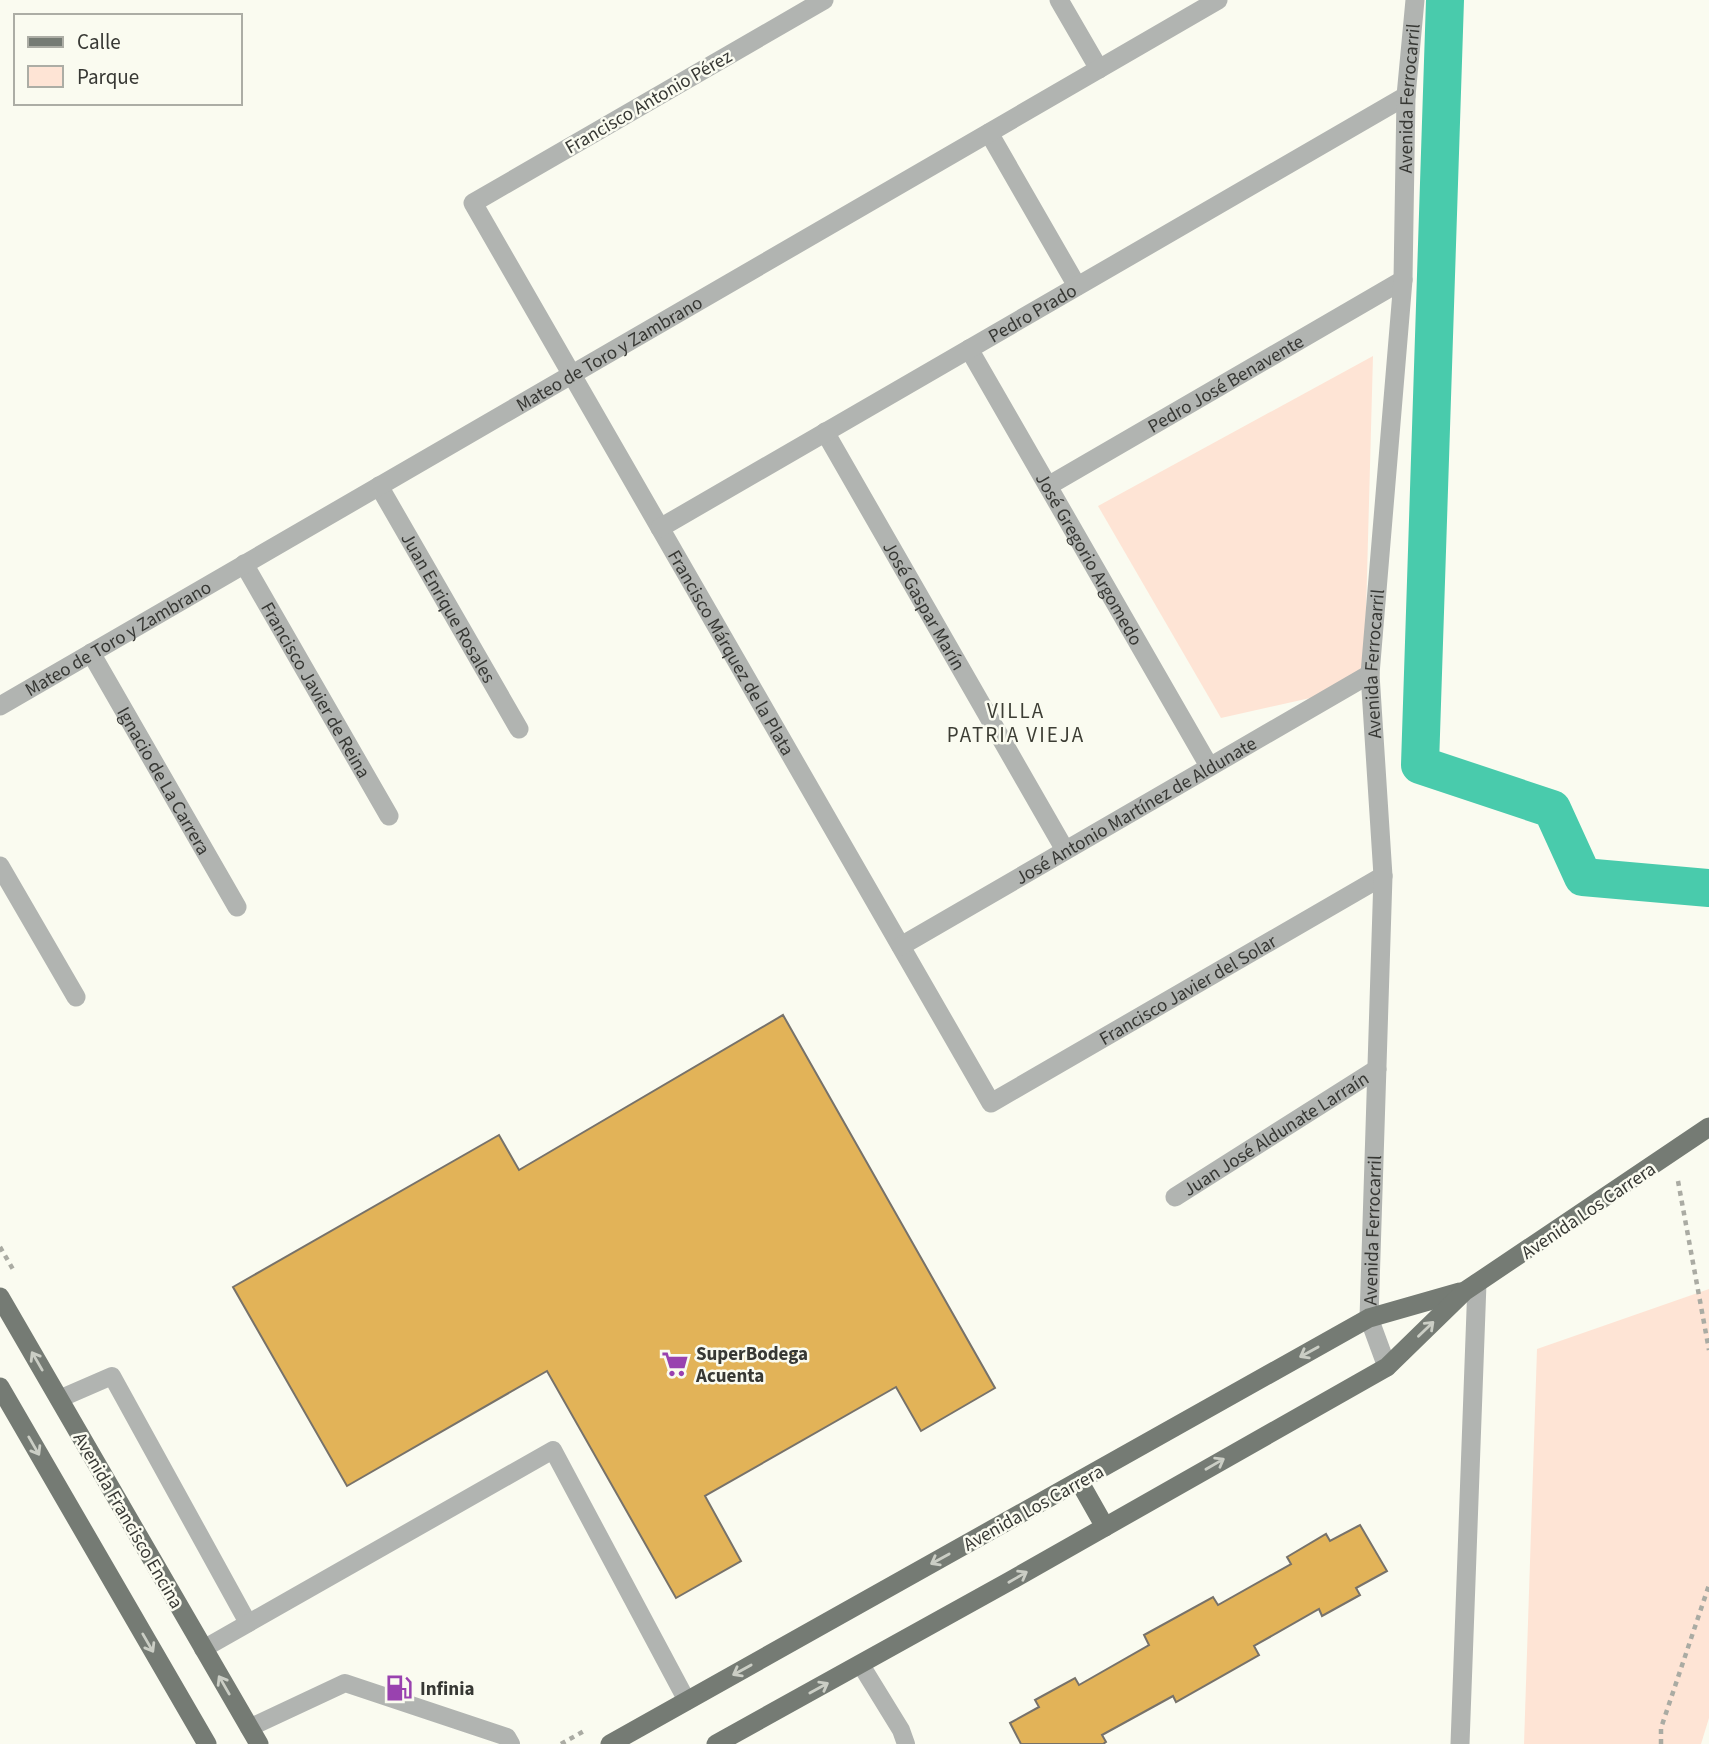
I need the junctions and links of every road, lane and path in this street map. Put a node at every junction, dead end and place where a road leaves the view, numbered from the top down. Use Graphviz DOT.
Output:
graph roads {
  1 [pos="824,0"];
  2 [pos="1059,0"];
  3 [pos="1218,0"];
  4 [pos="1415,0"];
  5 [pos="1099,69"];
  6 [pos="1406,96"];
  7 [pos="989,133"];
  8 [pos="473,203"];
  9 [pos="1402,280"];
  10 [pos="1077,286"];
  11 [pos="969,349"];
  12 [pos="572,375"];
  13 [pos="825,432"];
  14 [pos="379,486"];
  15 [pos="1048,486"];
  16 [pos="660,528"];
  17 [pos="244,564"];
  18 [pos="91,653"];
  19 [pos="1370,674"];
  20 [pos="0,706"];
  21 [pos="519,729"];
  22 [pos="1209,766"];
  23 [pos="389,816"];
  24 [pos="1065,850"];
  25 [pos="0,866"];
  26 [pos="1384,876"];
  27 [pos="237,907"];
  28 [pos="901,946"];
  29 [pos="76,997"];
  30 [pos="1377,1069"];
  31 [pos="991,1103"];
  32 [pos="1709,1127"];
  33 [pos="1673,1153"];
  34 [pos="1175,1197"];
  35 [pos="1471,1287"];
  36 [pos="0,1297"];
  37 [pos="1369,1318"];
  38 [pos="1709,1350"];
  39 [pos="1387,1367"];
  40 [pos="0,1387"];
  41 [pos="59,1399"];
  42 [pos="1079,1481"];
  43 [pos="1105,1527"];
  44 [pos="1709,1585"];
  45 [pos="247,1623"];
  46 [pos="203,1649"];
  47 [pos="861,1665"];
  48 [pos="687,1701"];
  49 [pos="254,1736"];
  50 [pos="207,1744"];
  51 [pos="511,1744"];
  52 [pos="610,1744"];
  53 [pos="716,1744"];
  54 [pos="906,1744"];
  55 [pos="1460,1744"];
  56 [pos="1661,1744"];
  1 -- 8 [label="street, Francisco Antonio Pérez"];
  2 -- 5 [label="street"];
  3 -- 5 [label="street, Mateo de Toro y Zambrano"];
  4 -- 6 [label="street, Avenida Ferrocarril"];
  5 -- 7 [label="street, Mateo de Toro y Zambrano"];
  6 -- 9 [label="street, Avenida Ferrocarril"];
  6 -- 10 [label="street, Pedro Prado"];
  7 -- 10 [label="street"];
  7 -- 12 [label="street, Mateo de Toro y Zambrano"];
  8 -- 12 [label="street, Francisco Márquez de la Plata"];
  9 -- 15 [label="street, Pedro José Benavente"];
  9 -- 19 [label="street, Avenida Ferrocarril"];
  10 -- 11 [label="street, Pedro Prado"];
  11 -- 13 [label="street, Pedro Prado"];
  11 -- 15 [label="street, José Gregorio Argomedo"];
  12 -- 14 [label="street, Mateo de Toro y Zambrano"];
  12 -- 16 [label="street, Francisco Márquez de la Plata"];
  13 -- 16 [label="street, Pedro Prado"];
  13 -- 24 [label="street, José Gaspar Marín"];
  14 -- 17 [label="street, Mateo de Toro y Zambrano"];
  14 -- 21 [label="street, Juan Enrique Rosales"];
  15 -- 22 [label="street, José Gregorio Argomedo"];
  16 -- 28 [label="street, Francisco Márquez de la Plata"];
  17 -- 18 [label="street, Mateo de Toro y Zambrano"];
  17 -- 23 [label="street, Francisco Javier de Reina"];
  18 -- 20 [label="street, Mateo de Toro y Zambrano"];
  18 -- 27 [label="street, Ignacio de La Carrera"];
  19 -- 22 [label="street, José Antonio Martínez de Aldunate"];
  19 -- 26 [label="street, Avenida Ferrocarril"];
  22 -- 24 [label="street, José Antonio Martínez de Aldunate"];
  24 -- 28 [label="street, José Antonio Martínez de Aldunate"];
  25 -- 29 [label="street"];
  26 -- 30 [label="street, Avenida Ferrocarril"];
  26 -- 31 [label="street, Francisco Javier del Solar"];
  28 -- 31 [label="street, Francisco Márquez de la Plata"];
  30 -- 34 [label="street, Juan José Aldunate Larraín"];
  30 -- 37 [label="street, Avenida Ferrocarril"];
  32 -- 33 [label="main road, Avenida Los Carrera"];
  33 -- 35 [label="main road, Avenida Los Carrera"];
  33 -- 38 [label="path"];
  35 -- 37 [label="main road, Avenida Los Carrera"];
  39 -- 35 [label="main road, Avenida Los Carrera, one-way"];
  35 -- 55 [label="street"];
  41 -- 36 [label="main road, Avenida Francisco Encina, one-way"];
  37 -- 39 [label="street, Avenida Ferrocarril"];
  37 -- 42 [label="main road, Avenida Los Carrera, one-way"];
  43 -- 39 [label="main road, Avenida Los Carrera, one-way"];
  40 -- 50 [label="main road, one-way"];
  41 -- 45 [label="lane"];
  41 -- 46 [label="main road, Avenida Francisco Encina"];
  42 -- 43 [label="main road"];
  42 -- 48 [label="main road, Avenida Los Carrera, one-way"];
  47 -- 43 [label="main road, Avenida Los Carrera, one-way"];
  44 -- 56 [label="path"];
  45 -- 46 [label="lane"];
  45 -- 48 [label="lane"];
  49 -- 46 [label="main road, Avenida Francisco Encina, one-way"];
  53 -- 47 [label="main road, Avenida Los Carrera, one-way"];
  47 -- 54 [label="lane"];
  48 -- 52 [label="main road, Avenida Los Carrera"];
  49 -- 51 [label="lane"];
}
